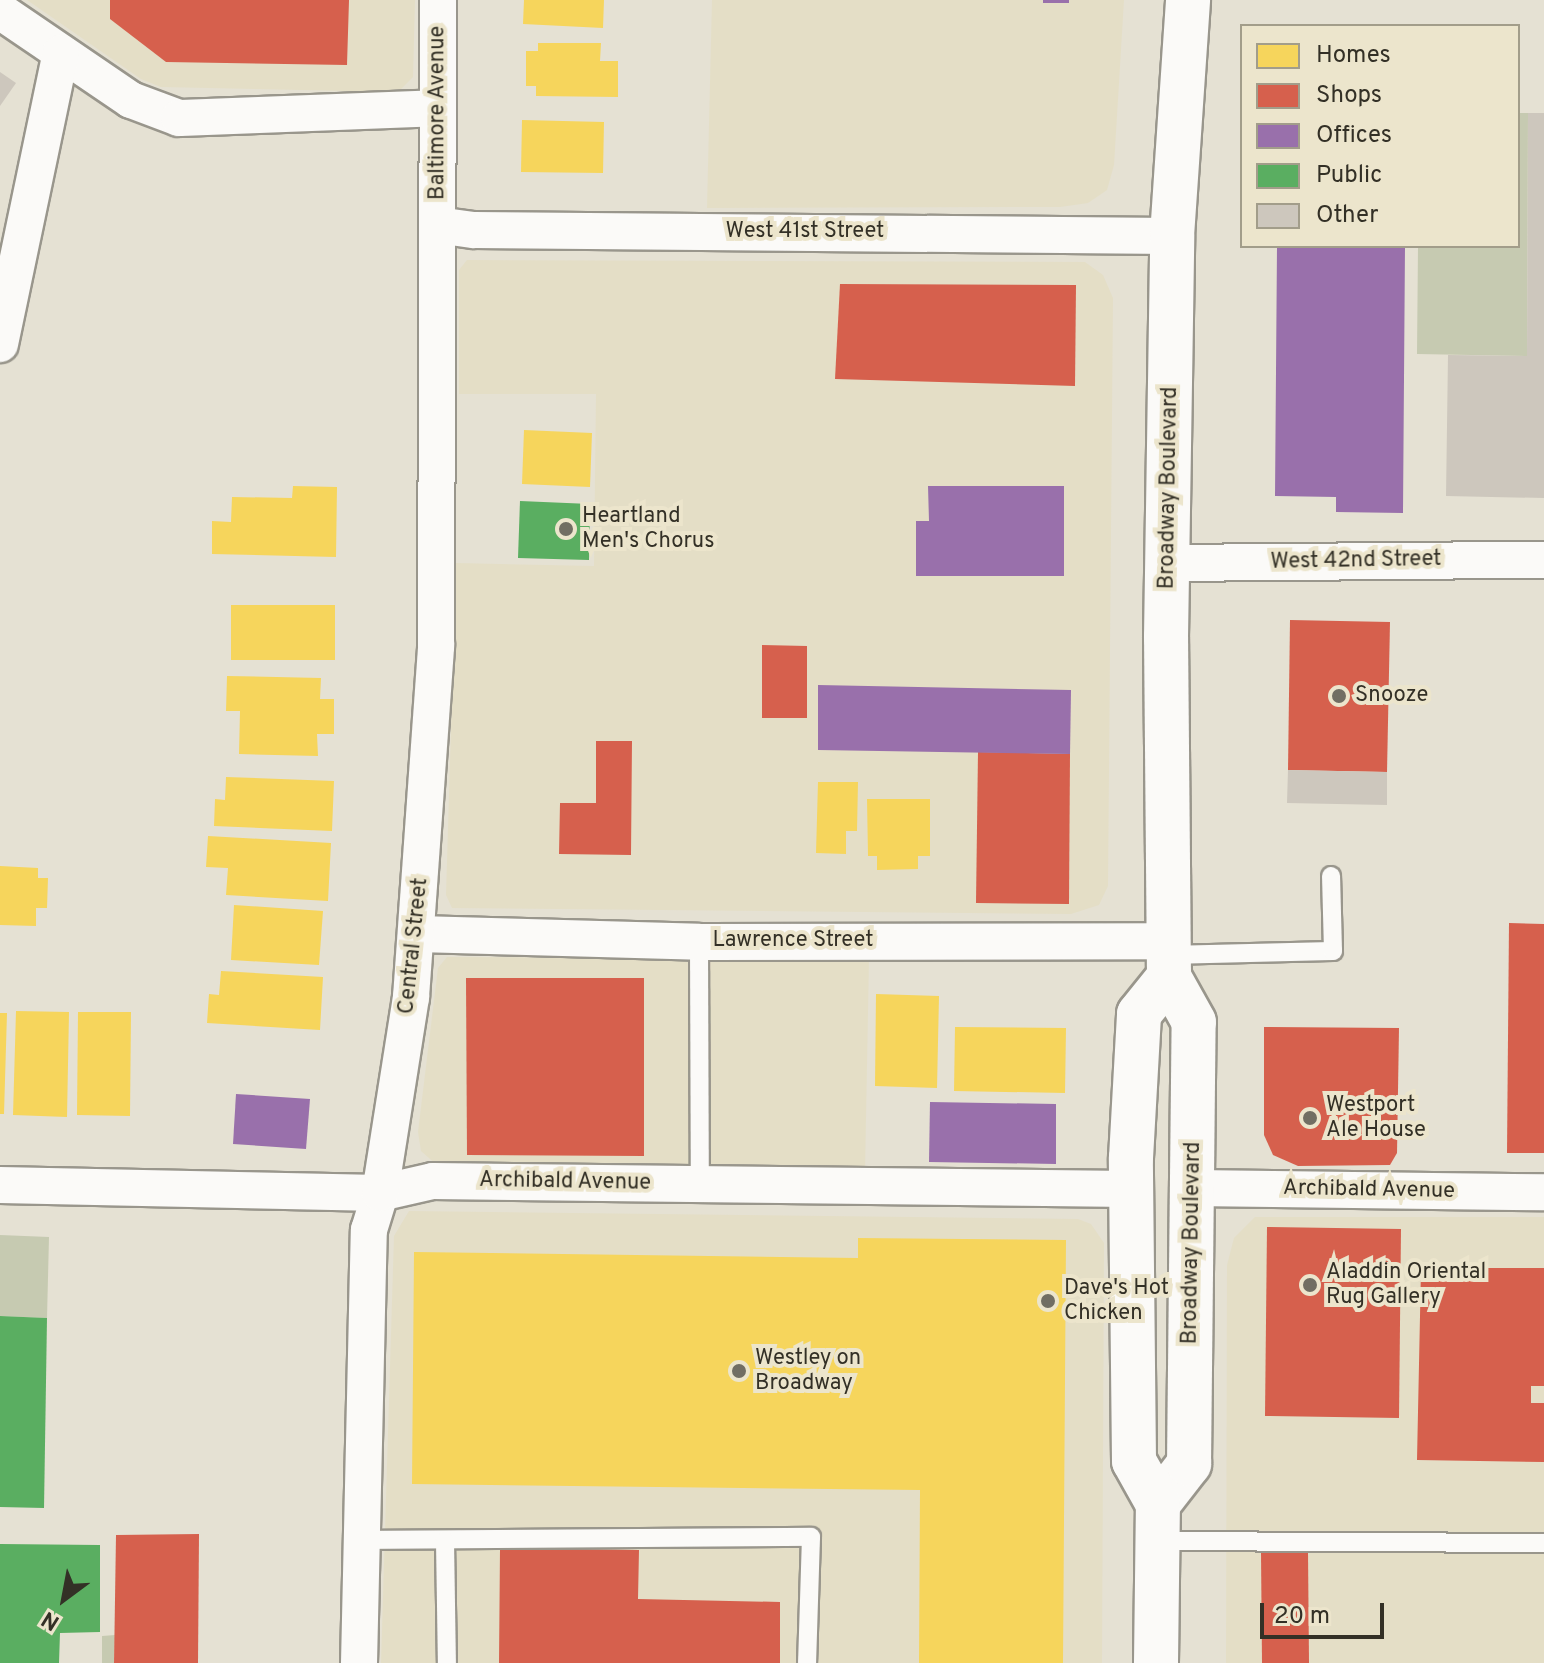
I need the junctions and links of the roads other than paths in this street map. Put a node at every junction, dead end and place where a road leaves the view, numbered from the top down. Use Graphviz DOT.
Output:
graph roads {
  1 [pos="438,0"];
  2 [pos="1188,0"];
  3 [pos="5,8"];
  4 [pos="61,53"];
  5 [pos="437,108"];
  6 [pos="437,225"];
  7 [pos="1172,236"];
  8 [pos="0,344"];
  9 [pos="1544,560"];
  10 [pos="1167,563"];
  11 [pos="1331,876"];
  12 [pos="418,934"];
  13 [pos="699,942"];
  14 [pos="1168,958"];
  15 [pos="700,1184"];
  16 [pos="0,1185"];
  17 [pos="1193,1188"];
  18 [pos="1131,1189"];
  19 [pos="1544,1192"];
  20 [pos="380,1193"];
  21 [pos="1159,1522"];
  22 [pos="362,1540"];
  23 [pos="445,1541"];
  24 [pos="1544,1543"];
  25 [pos="359,1663"];
  26 [pos="447,1663"];
  27 [pos="807,1663"];
  28 [pos="1156,1663"];
  1 -- 5 [label="street, Baltimore Avenue"];
  2 -- 7 [label="main road, Broadway Boulevard"];
  3 -- 4 [label="street"];
  4 -- 5 [label="street"];
  4 -- 8 [label="street"];
  5 -- 6 [label="street, Baltimore Avenue"];
  6 -- 7 [label="street, West 41st Street"];
  6 -- 12 [label="street, Central Street"];
  7 -- 10 [label="main road, Broadway Boulevard"];
  9 -- 10 [label="street, West 42nd Street"];
  10 -- 14 [label="main road, Broadway Boulevard"];
  11 -- 14 [label="lane"];
  12 -- 13 [label="street, Lawrence Street"];
  12 -- 20 [label="street, Central Street"];
  13 -- 14 [label="street, Lawrence Street"];
  13 -- 15 [label="lane"];
  14 -- 17 [label="main road, Broadway Boulevard"];
  14 -- 18 [label="main road"];
  15 -- 18 [label="street, Archibald Avenue"];
  15 -- 20 [label="street, Archibald Avenue"];
  16 -- 20 [label="street, Archibald Avenue"];
  17 -- 19 [label="street, Archibald Avenue"];
  17 -- 21 [label="main road, Broadway Boulevard"];
  18 -- 21 [label="main road"];
  20 -- 22 [label="street, Central Street"];
  21 -- 24 [label="lane"];
  21 -- 28 [label="main road"];
  22 -- 23 [label="lane"];
  22 -- 25 [label="street, Central Street"];
  23 -- 26 [label="lane"];
  23 -- 27 [label="lane"];
}
